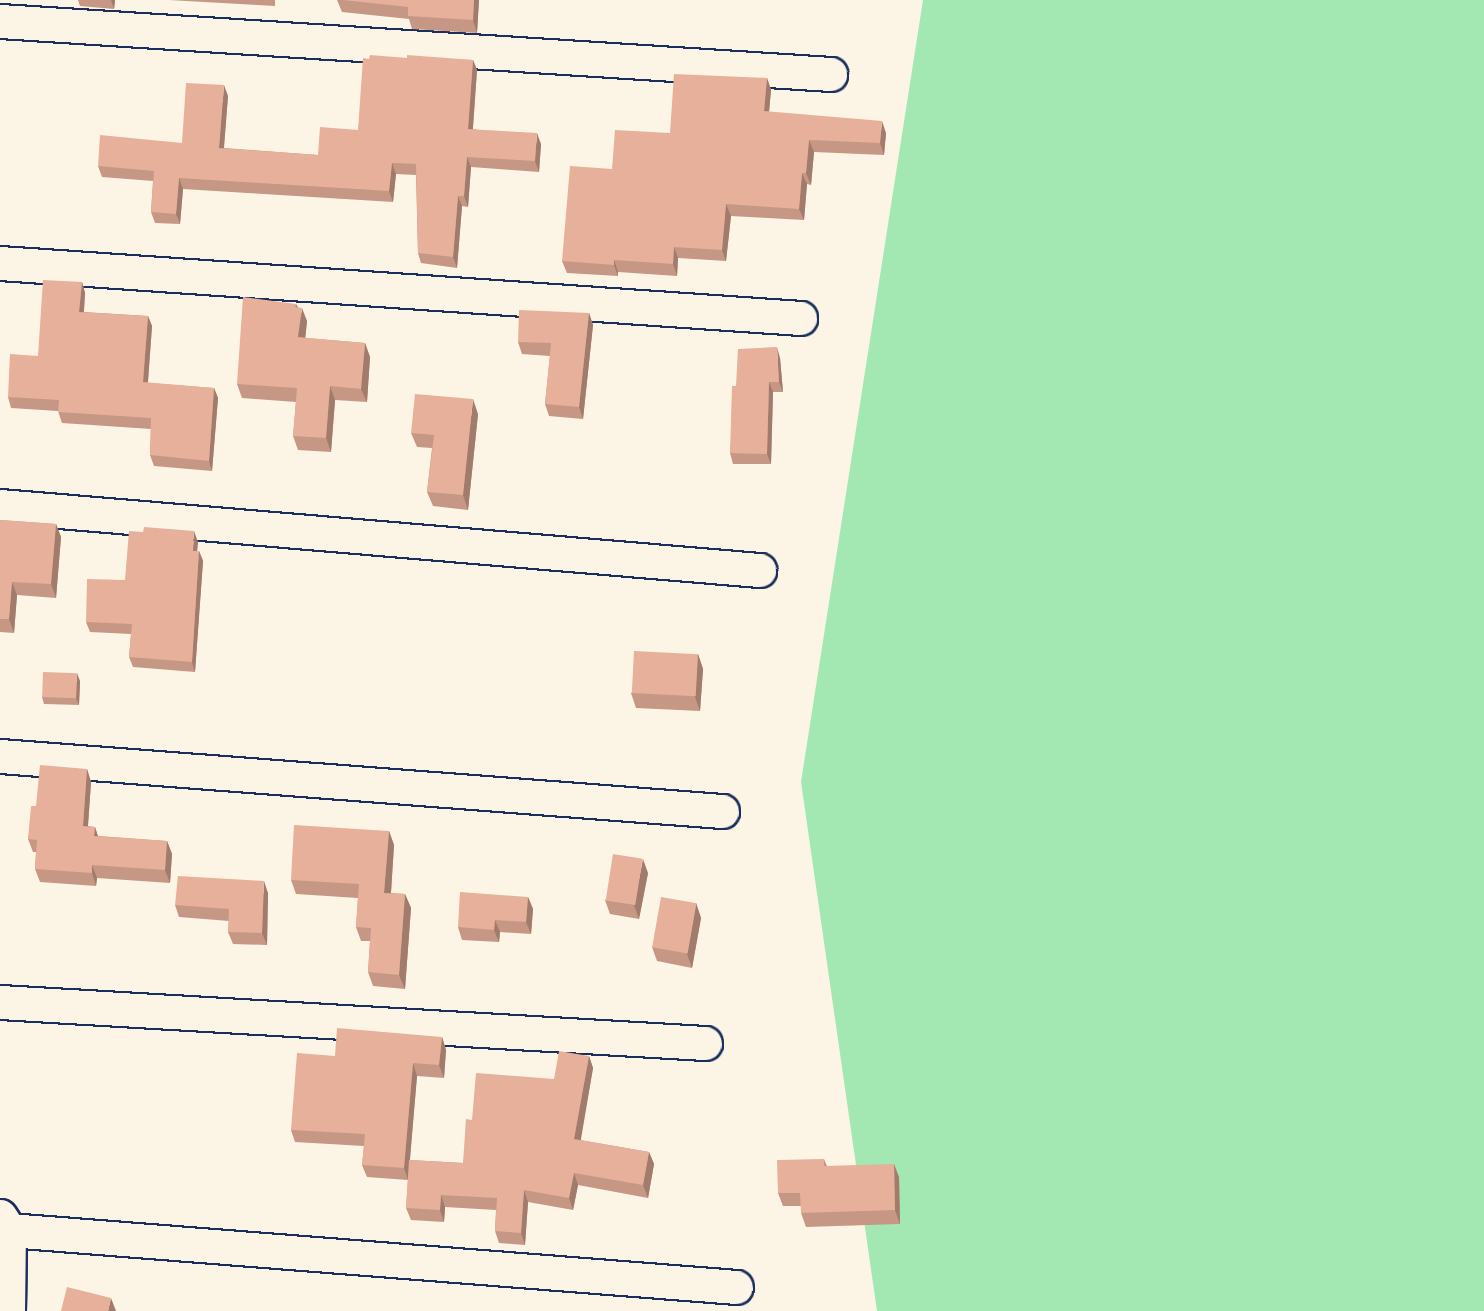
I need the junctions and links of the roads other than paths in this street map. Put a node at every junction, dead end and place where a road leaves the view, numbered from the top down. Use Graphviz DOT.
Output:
graph roads {
  1 [pos="4,0"];
  2 [pos="0,22"];
  3 [pos="830,74"];
  4 [pos="0,263"];
  5 [pos="800,318"];
  6 [pos="0,506"];
  7 [pos="759,570"];
  8 [pos="0,756"];
  9 [pos="722,811"];
  10 [pos="0,1002"];
  11 [pos="705,1043"];
  12 [pos="4,1223"];
  13 [pos="736,1287"];
  14 [pos="8,1311"];
  1 -- 2 [label="street"];
  2 -- 3 [label="street"];
  4 -- 5 [label="street"];
  6 -- 7 [label="street"];
  8 -- 9 [label="street"];
  10 -- 11 [label="street"];
  12 -- 13 [label="street"];
  12 -- 14 [label="street"];
}
